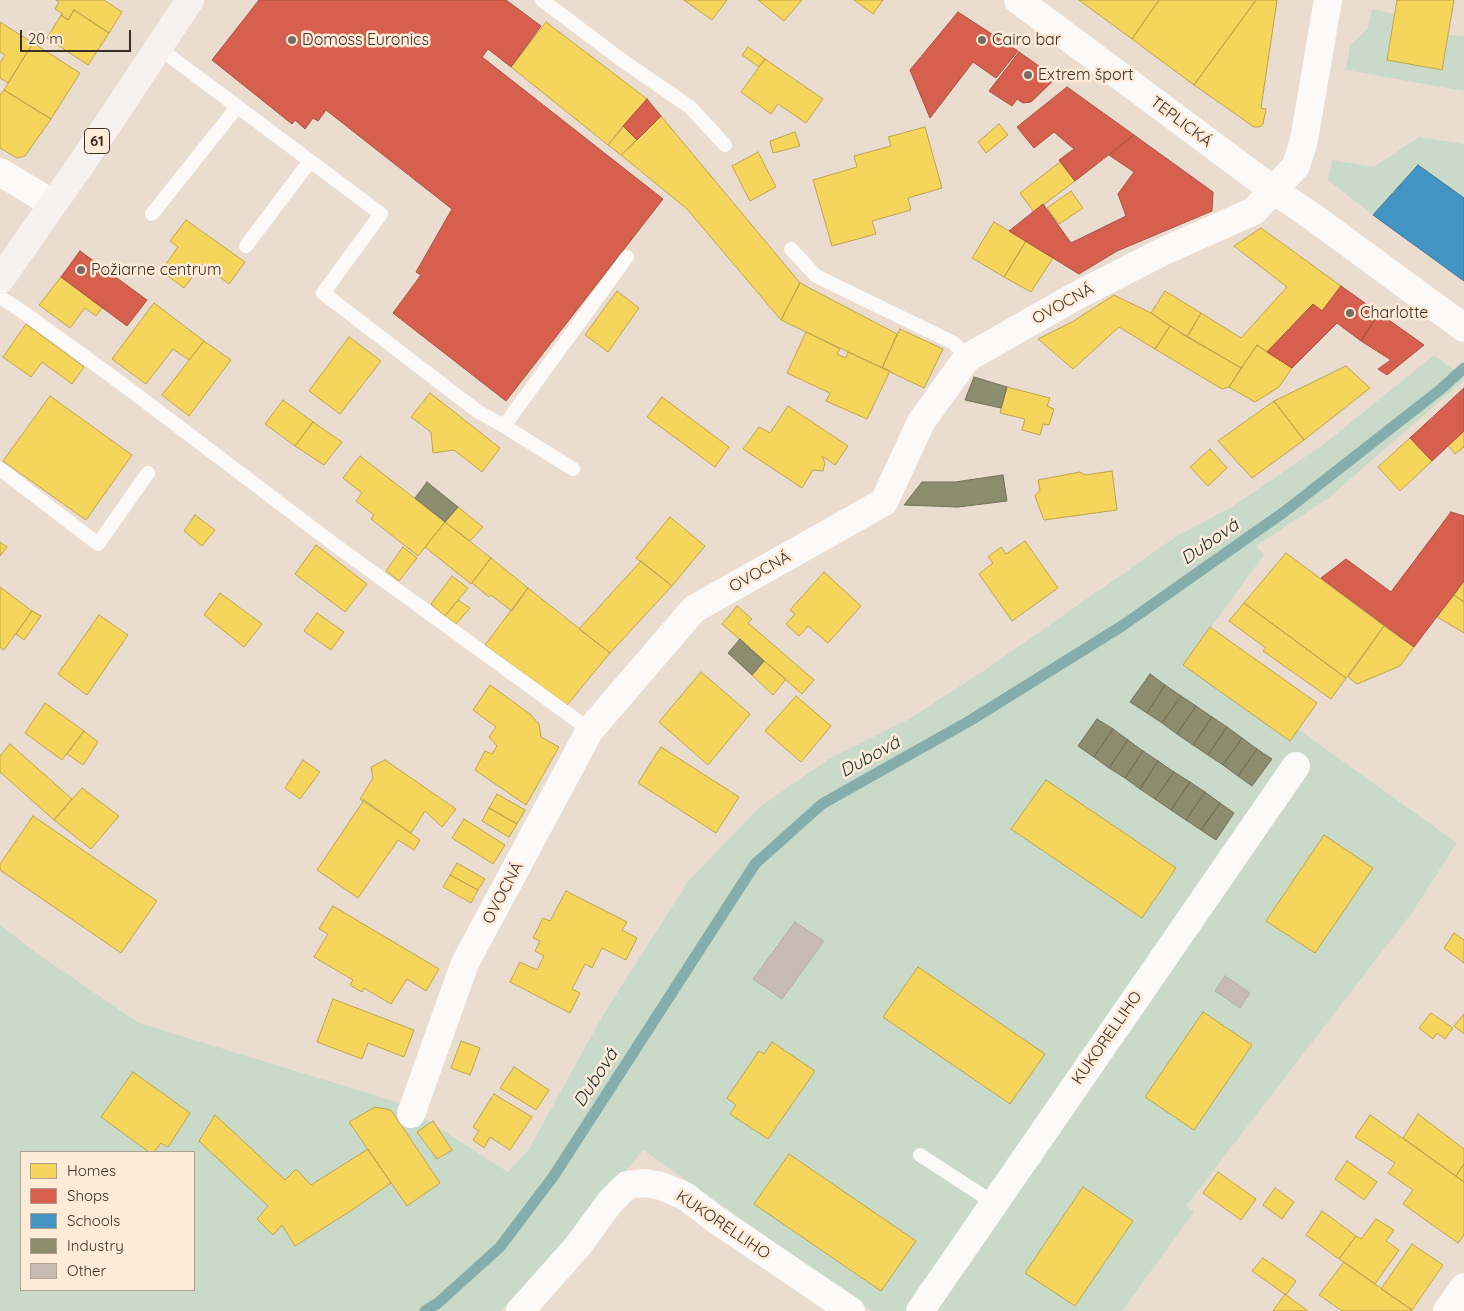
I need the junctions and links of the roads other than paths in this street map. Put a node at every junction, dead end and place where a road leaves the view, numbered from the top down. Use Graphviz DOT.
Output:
graph roads {
  1 [pos="190,0"];
  2 [pos="542,0"];
  3 [pos="1018,0"];
  4 [pos="1328,0"];
  5 [pos="159,48"];
  6 [pos="237,106"];
  7 [pos="725,145"];
  8 [pos="310,161"];
  9 [pos="0,172"];
  10 [pos="1273,190"];
  11 [pos="53,204"];
  12 [pos="152,214"];
  13 [pos="246,246"];
  14 [pos="791,249"];
  15 [pos="627,257"];
  16 [pos="0,280"];
  17 [pos="0,297"];
  18 [pos="1458,324"];
  19 [pos="966,358"];
  20 [pos="504,426"];
  21 [pos="0,469"];
  22 [pos="573,469"];
  23 [pos="148,473"];
  24 [pos="590,730"];
  25 [pos="1296,766"];
  26 [pos="412,1114"];
  27 [pos="920,1155"];
  28 [pos="994,1202"];
  29 [pos="1464,1287"];
  30 [pos="520,1311"];
  31 [pos="851,1311"];
  32 [pos="920,1311"];
  33 [pos="1447,1311"];
  1 -- 5 [label="main road, 61"];
  2 -- 7 [label="lane"];
  3 -- 10 [label="street, TEPLICKÁ"];
  4 -- 10 [label="street"];
  5 -- 6 [label="lane"];
  5 -- 11 [label="main road, 61"];
  6 -- 8 [label="lane"];
  6 -- 12 [label="lane"];
  8 -- 13 [label="lane"];
  8 -- 20 [label="lane"];
  9 -- 11 [label="street"];
  10 -- 18 [label="street, TEPLICKÁ"];
  10 -- 19 [label="street, OVOCNÁ"];
  11 -- 16 [label="main road, 61"];
  14 -- 19 [label="lane"];
  15 -- 20 [label="lane"];
  17 -- 24 [label="lane"];
  19 -- 24 [label="street, OVOCNÁ"];
  20 -- 22 [label="lane"];
  21 -- 23 [label="lane"];
  24 -- 26 [label="street, OVOCNÁ"];
  25 -- 28 [label="street, KUKORELLIHO"];
  27 -- 28 [label="lane"];
  28 -- 32 [label="street, KUKORELLIHO"];
  29 -- 33 [label="street"];
  30 -- 31 [label="street, KUKORELLIHO"];
}
